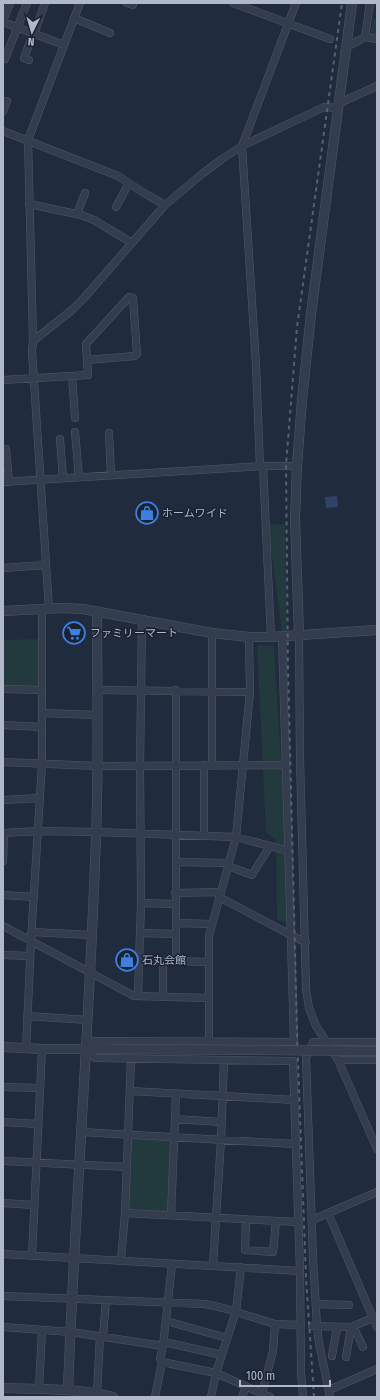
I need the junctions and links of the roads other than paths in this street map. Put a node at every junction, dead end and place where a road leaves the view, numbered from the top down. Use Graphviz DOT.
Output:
graph roads {
  1 [pos="10,3"];
  2 [pos="27,3"];
  3 [pos="44,3"];
  4 [pos="80,3"];
  5 [pos="233,3"];
  6 [pos="296,3"];
  7 [pos="352,3"];
  8 [pos="370,3"];
  9 [pos="74,18"];
  10 [pos="3,22"];
  11 [pos="288,24"];
  12 [pos="18,28"];
  13 [pos="110,33"];
  14 [pos="34,34"];
  15 [pos="365,37"];
  16 [pos="330,39"];
  17 [pos="377,39"];
  18 [pos="64,45"];
  19 [pos="345,48"];
  20 [pos="5,59"];
  21 [pos="29,60"];
  22 [pos="377,86"];
  23 [pos="7,101"];
  24 [pos="337,108"];
  25 [pos="3,112"];
  26 [pos="3,131"];
  27 [pos="28,140"];
  28 [pos="242,146"];
  29 [pos="129,184"];
  30 [pos="85,193"];
  31 [pos="29,204"];
  32 [pos="165,205"];
  33 [pos="116,207"];
  34 [pos="77,214"];
  35 [pos="132,244"];
  36 [pos="33,341"];
  37 [pos="87,360"];
  38 [pos="72,376"];
  39 [pos="34,378"];
  40 [pos="3,380"];
  41 [pos="75,418"];
  42 [pos="75,432"];
  43 [pos="109,433"];
  44 [pos="60,439"];
  45 [pos="6,450"];
  46 [pos="261,466"];
  47 [pos="297,466"];
  48 [pos="111,475"];
  49 [pos="79,477"];
  50 [pos="63,478"];
  51 [pos="40,480"];
  52 [pos="6,482"];
  53 [pos="46,565"];
  54 [pos="3,568"];
  55 [pos="46,609"];
  56 [pos="3,611"];
  57 [pos="97,612"];
  58 [pos="142,619"];
  59 [pos="377,630"];
  60 [pos="212,633"];
  61 [pos="299,634"];
  62 [pos="282,636"];
  63 [pos="249,637"];
  64 [pos="271,637"];
  65 [pos="3,689"];
  66 [pos="42,690"];
  67 [pos="97,690"];
  68 [pos="142,690"];
  69 [pos="176,690"];
  70 [pos="212,691"];
  71 [pos="250,692"];
  72 [pos="42,713"];
  73 [pos="97,715"];
  74 [pos="3,725"];
  75 [pos="42,727"];
  76 [pos="3,762"];
  77 [pos="42,764"];
  78 [pos="175,765"];
  79 [pos="204,765"];
  80 [pos="212,765"];
  81 [pos="244,765"];
  82 [pos="286,765"];
  83 [pos="97,766"];
  84 [pos="140,766"];
  85 [pos="40,798"];
  86 [pos="3,800"];
  87 [pos="38,831"];
  88 [pos="96,832"];
  89 [pos="4,833"];
  90 [pos="141,833"];
  91 [pos="176,834"];
  92 [pos="204,836"];
  93 [pos="236,836"];
  94 [pos="270,846"];
  95 [pos="289,851"];
  96 [pos="3,861"];
  97 [pos="176,862"];
  98 [pos="228,864"];
  99 [pos="176,893"];
  100 [pos="3,895"];
  101 [pos="220,895"];
  102 [pos="34,897"];
  103 [pos="141,903"];
  104 [pos="175,904"];
  105 [pos="176,922"];
  106 [pos="212,924"];
  107 [pos="3,926"];
  108 [pos="32,932"];
  109 [pos="140,933"];
  110 [pos="176,934"];
  111 [pos="92,935"];
  112 [pos="291,935"];
  113 [pos="31,940"];
  114 [pos="306,943"];
  115 [pos="3,955"];
  116 [pos="30,956"];
  117 [pos="139,960"];
  118 [pos="163,961"];
  119 [pos="176,961"];
  120 [pos="209,962"];
  121 [pos="90,973"];
  122 [pos="138,996"];
  123 [pos="163,997"];
  124 [pos="209,998"];
  125 [pos="27,1016"];
  126 [pos="88,1020"];
  127 [pos="208,1042"];
  128 [pos="326,1042"];
  129 [pos="377,1042"];
  130 [pos="3,1047"];
  131 [pos="26,1049"];
  132 [pos="42,1049"];
  133 [pos="86,1050"];
  134 [pos="377,1050"];
  135 [pos="131,1059"];
  136 [pos="224,1060"];
  137 [pos="338,1060"];
  138 [pos="377,1060"];
  139 [pos="3,1087"];
  140 [pos="40,1088"];
  141 [pos="130,1091"];
  142 [pos="176,1094"];
  143 [pos="223,1096"];
  144 [pos="295,1100"];
  145 [pos="175,1119"];
  146 [pos="3,1122"];
  147 [pos="221,1122"];
  148 [pos="38,1124"];
  149 [pos="81,1132"];
  150 [pos="128,1134"];
  151 [pos="174,1137"];
  152 [pos="221,1140"];
  153 [pos="296,1144"];
  154 [pos="377,1149"];
  155 [pos="3,1161"];
  156 [pos="36,1163"];
  157 [pos="80,1166"];
  158 [pos="127,1167"];
  159 [pos="377,1192"];
  160 [pos="3,1203"];
  161 [pos="34,1205"];
  162 [pos="125,1213"];
  163 [pos="328,1213"];
  164 [pos="171,1215"];
  165 [pos="216,1218"];
  166 [pos="246,1220"];
  167 [pos="312,1220"];
  168 [pos="276,1221"];
  169 [pos="298,1222"];
  170 [pos="3,1254"];
  171 [pos="32,1256"];
  172 [pos="74,1258"];
  173 [pos="121,1260"];
  174 [pos="172,1264"];
  175 [pos="212,1265"];
  176 [pos="241,1267"];
  177 [pos="300,1271"];
  178 [pos="3,1296"];
  179 [pos="73,1298"];
  180 [pos="106,1300"];
  181 [pos="168,1302"];
  182 [pos="316,1304"];
  183 [pos="349,1305"];
  184 [pos="236,1311"];
  185 [pos="375,1317"];
  186 [pos="166,1321"];
  187 [pos="275,1324"];
  188 [pos="301,1325"];
  189 [pos="314,1326"];
  190 [pos="3,1327"];
  191 [pos="337,1327"];
  192 [pos="352,1327"];
  193 [pos="377,1327"];
  194 [pos="42,1330"];
  195 [pos="71,1332"];
  196 [pos="101,1336"];
  197 [pos="227,1338"];
  198 [pos="164,1344"];
  199 [pos="363,1347"];
  200 [pos="222,1355"];
  201 [pos="332,1356"];
  202 [pos="346,1356"];
  203 [pos="162,1362"];
  204 [pos="377,1369"];
  205 [pos="216,1373"];
  206 [pos="246,1386"];
  207 [pos="3,1388"];
  208 [pos="39,1388"];
  209 [pos="68,1393"];
  210 [pos="97,1393"];
  211 [pos="262,1393"];
  212 [pos="330,1393"];
  213 [pos="113,1397"];
  214 [pos="155,1397"];
  215 [pos="211,1397"];
  216 [pos="242,1397"];
  217 [pos="270,1397"];
  218 [pos="303,1397"];
  1 -- 10 [label="street"];
  2 -- 12 [label="street"];
  3 -- 14 [label="street"];
  4 -- 9 [label="street"];
  5 -- 11 [label="street"];
  6 -- 11 [label="street"];
  7 -- 19 [label="street"];
  8 -- 15 [label="street"];
  9 -- 13 [label="street"];
  9 -- 18 [label="street"];
  10 -- 12 [label="street"];
  11 -- 16 [label="street"];
  11 -- 28 [label="street"];
  12 -- 14 [label="street"];
  12 -- 20 [label="street"];
  14 -- 18 [label="street"];
  14 -- 21 [label="street"];
  15 -- 17 [label="street"];
  15 -- 19 [label="street"];
  18 -- 27 [label="street"];
  19 -- 24 [label="street"];
  22 -- 24 [label="street"];
  23 -- 25 [label="street"];
  24 -- 28 [label="street"];
  24 -- 47 [label="street"];
  26 -- 27 [label="street"];
  27 -- 29 [label="street"];
  27 -- 31 [label="street"];
  28 -- 32 [label="street"];
  28 -- 46 [label="street"];
  29 -- 32 [label="street"];
  29 -- 33 [label="street"];
  30 -- 34 [label="street"];
  31 -- 34 [label="street"];
  31 -- 36 [label="street"];
  32 -- 35 [label="street"];
  34 -- 35 [label="street"];
  35 -- 36 [label="street"];
  36 -- 39 [label="street"];
  37 -- 37 [label="street"];
  37 -- 38 [label="street"];
  38 -- 39 [label="street"];
  38 -- 41 [label="street"];
  39 -- 40 [label="street"];
  39 -- 51 [label="street"];
  42 -- 49 [label="street"];
  43 -- 48 [label="street"];
  44 -- 50 [label="street"];
  45 -- 52 [label="street"];
  46 -- 47 [label="street"];
  46 -- 48 [label="street"];
  46 -- 64 [label="street"];
  47 -- 61 [label="street"];
  48 -- 49 [label="street"];
  49 -- 50 [label="street"];
  50 -- 51 [label="street"];
  51 -- 52 [label="street"];
  51 -- 53 [label="street"];
  53 -- 54 [label="street"];
  53 -- 55 [label="street"];
  55 -- 56 [label="street"];
  55 -- 57 [label="street"];
  55 -- 66 [label="street"];
  57 -- 58 [label="street"];
  57 -- 67 [label="street"];
  58 -- 60 [label="street"];
  58 -- 68 [label="street"];
  59 -- 61 [label="street"];
  60 -- 63 [label="street"];
  60 -- 70 [label="street"];
  61 -- 62 [label="street"];
  61 -- 114 [label="street"];
  62 -- 64 [label="street"];
  62 -- 82 [label="street"];
  63 -- 64 [label="street"];
  63 -- 71 [label="street"];
  65 -- 66 [label="street"];
  66 -- 72 [label="street"];
  67 -- 68 [label="street"];
  67 -- 73 [label="street"];
  68 -- 69 [label="street"];
  68 -- 84 [label="street"];
  69 -- 70 [label="street"];
  69 -- 78 [label="street"];
  70 -- 71 [label="street"];
  70 -- 80 [label="street"];
  71 -- 81 [label="street"];
  72 -- 73 [label="street"];
  72 -- 75 [label="street"];
  73 -- 83 [label="street"];
  74 -- 75 [label="street"];
  75 -- 77 [label="street"];
  76 -- 77 [label="street"];
  77 -- 83 [label="street"];
  77 -- 85 [label="street"];
  78 -- 79 [label="street"];
  78 -- 84 [label="street"];
  78 -- 91 [label="street"];
  79 -- 80 [label="street"];
  79 -- 92 [label="street"];
  80 -- 81 [label="street"];
  81 -- 82 [label="street"];
  81 -- 93 [label="street"];
  82 -- 95 [label="street"];
  83 -- 84 [label="street"];
  83 -- 88 [label="street"];
  84 -- 90 [label="street"];
  85 -- 86 [label="street"];
  85 -- 87 [label="street"];
  87 -- 88 [label="street"];
  87 -- 89 [label="street"];
  87 -- 102 [label="street"];
  88 -- 90 [label="street"];
  88 -- 111 [label="street"];
  89 -- 96 [label="street"];
  90 -- 91 [label="street"];
  90 -- 103 [label="street"];
  91 -- 92 [label="street"];
  91 -- 97 [label="street"];
  92 -- 93 [label="street"];
  93 -- 94 [label="street"];
  93 -- 98 [label="street"];
  94 -- 95 [label="street"];
  94 -- 98 [label="street"];
  95 -- 112 [label="street"];
  97 -- 98 [label="street"];
  97 -- 99 [label="street"];
  98 -- 101 [label="street"];
  99 -- 101 [label="street"];
  99 -- 104 [label="street"];
  100 -- 102 [label="street"];
  101 -- 106 [label="street"];
  101 -- 112 [label="street"];
  102 -- 108 [label="street"];
  103 -- 104 [label="street"];
  103 -- 109 [label="street"];
  104 -- 105 [label="street"];
  105 -- 106 [label="street"];
  105 -- 110 [label="street"];
  106 -- 120 [label="street"];
  107 -- 113 [label="street"];
  108 -- 111 [label="street"];
  108 -- 113 [label="street"];
  109 -- 110 [label="street"];
  109 -- 117 [label="street"];
  110 -- 119 [label="street"];
  111 -- 121 [label="street"];
  112 -- 114 [label="street"];
  112 -- 127 [label="street"];
  113 -- 116 [label="street"];
  113 -- 121 [label="street"];
  114 -- 128 [label="street"];
  115 -- 116 [label="street"];
  116 -- 125 [label="street"];
  117 -- 118 [label="street"];
  117 -- 122 [label="street"];
  118 -- 119 [label="street"];
  118 -- 123 [label="street"];
  119 -- 120 [label="street"];
  120 -- 124 [label="street"];
  121 -- 122 [label="street"];
  121 -- 126 [label="street"];
  122 -- 123 [label="street"];
  123 -- 124 [label="street"];
  124 -- 127 [label="street"];
  125 -- 126 [label="street"];
  125 -- 131 [label="street"];
  126 -- 133 [label="street"];
  127 -- 133 [label="street"];
  128 -- 129 [label="street"];
  128 -- 137 [label="street"];
  128 -- 167 [label="street"];
  130 -- 131 [label="street"];
  131 -- 132 [label="street"];
  132 -- 133 [label="street"];
  132 -- 140 [label="street"];
  133 -- 134 [label="street, bridge"];
  133 -- 135 [label="street"];
  133 -- 149 [label="street"];
  135 -- 136 [label="street"];
  135 -- 141 [label="street"];
  136 -- 143 [label="street"];
  136 -- 144 [label="street"];
  137 -- 138 [label="street"];
  137 -- 154 [label="street"];
  139 -- 140 [label="street"];
  140 -- 148 [label="street"];
  141 -- 142 [label="street"];
  141 -- 150 [label="street"];
  142 -- 143 [label="street"];
  142 -- 145 [label="street"];
  143 -- 144 [label="street"];
  143 -- 147 [label="street"];
  144 -- 153 [label="street"];
  145 -- 147 [label="street"];
  145 -- 151 [label="street"];
  146 -- 148 [label="street"];
  147 -- 152 [label="street"];
  148 -- 156 [label="street"];
  149 -- 150 [label="street"];
  149 -- 157 [label="street"];
  150 -- 151 [label="street"];
  150 -- 158 [label="street"];
  151 -- 152 [label="street"];
  151 -- 164 [label="street"];
  152 -- 153 [label="street"];
  152 -- 165 [label="street"];
  153 -- 169 [label="street"];
  155 -- 156 [label="street"];
  156 -- 157 [label="street"];
  156 -- 161 [label="street"];
  157 -- 158 [label="street"];
  157 -- 172 [label="street"];
  158 -- 162 [label="street"];
  159 -- 163 [label="street"];
  160 -- 161 [label="street"];
  161 -- 171 [label="street"];
  162 -- 164 [label="street"];
  162 -- 173 [label="street"];
  163 -- 167 [label="street"];
  163 -- 185 [label="street"];
  164 -- 165 [label="street"];
  165 -- 166 [label="street"];
  165 -- 175 [label="street"];
  166 -- 168 [label="street"];
  166 -- 168 [label="street"];
  167 -- 182 [label="street"];
  168 -- 169 [label="street"];
  169 -- 177 [label="street"];
  170 -- 171 [label="street"];
  171 -- 172 [label="street"];
  172 -- 173 [label="street"];
  172 -- 179 [label="street"];
  173 -- 174 [label="street"];
  174 -- 175 [label="street"];
  174 -- 181 [label="street"];
  175 -- 176 [label="street"];
  176 -- 177 [label="street"];
  176 -- 184 [label="street"];
  177 -- 188 [label="street"];
  178 -- 179 [label="street"];
  179 -- 180 [label="street"];
  179 -- 195 [label="street"];
  180 -- 181 [label="street"];
  180 -- 196 [label="street"];
  181 -- 184 [label="street"];
  181 -- 186 [label="street"];
  182 -- 183 [label="street"];
  182 -- 189 [label="street"];
  184 -- 187 [label="street"];
  184 -- 197 [label="street"];
  185 -- 192 [label="street"];
  185 -- 193 [label="street"];
  186 -- 197 [label="street"];
  186 -- 198 [label="street"];
  187 -- 188 [label="street"];
  187 -- 211 [label="street"];
  188 -- 218 [label="street"];
  189 -- 191 [label="street"];
  189 -- 212 [label="street"];
  190 -- 194 [label="street"];
  191 -- 192 [label="street"];
  191 -- 201 [label="street"];
  192 -- 199 [label="street"];
  192 -- 202 [label="street"];
  194 -- 195 [label="street"];
  194 -- 208 [label="street"];
  195 -- 196 [label="street"];
  195 -- 209 [label="street"];
  196 -- 198 [label="street"];
  196 -- 210 [label="street"];
  197 -- 200 [label="street"];
  198 -- 200 [label="street"];
  198 -- 203 [label="street"];
  200 -- 205 [label="street"];
  203 -- 205 [label="street"];
  203 -- 214 [label="street"];
  204 -- 212 [label="street"];
  205 -- 206 [label="street"];
  205 -- 215 [label="street"];
  206 -- 211 [label="street"];
  206 -- 216 [label="street"];
  207 -- 208 [label="street"];
  208 -- 209 [label="street"];
  209 -- 210 [label="street"];
  210 -- 213 [label="street"];
  211 -- 217 [label="street"];
}
